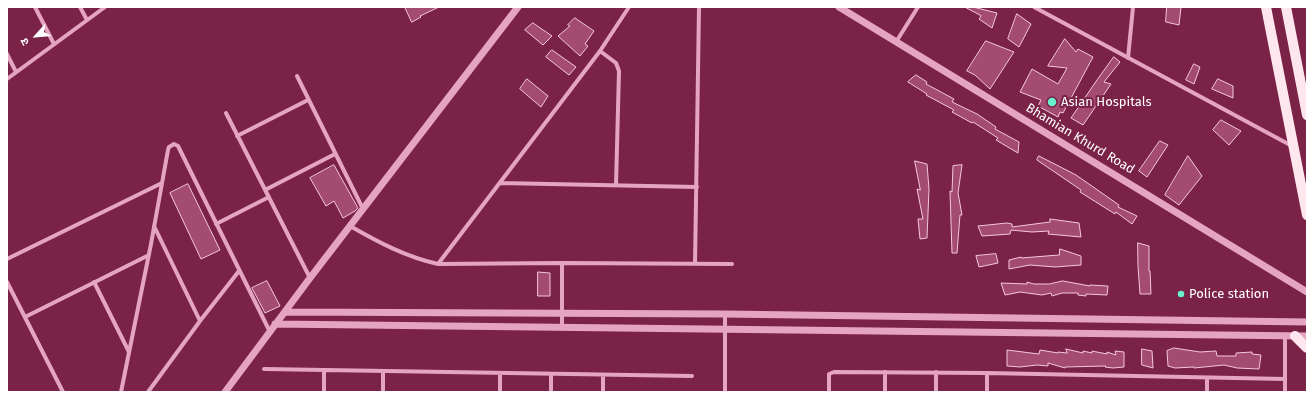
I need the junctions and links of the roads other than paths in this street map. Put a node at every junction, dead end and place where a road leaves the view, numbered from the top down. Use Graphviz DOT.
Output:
graph roads {
  1 [pos="35,7"];
  2 [pos="80,7"];
  3 [pos="104,7"];
  4 [pos="518,7"];
  5 [pos="630,7"];
  6 [pos="699,7"];
  7 [pos="839,7"];
  8 [pos="918,7"];
  9 [pos="1034,7"];
  10 [pos="1133,7"];
  11 [pos="1266,7"];
  12 [pos="1286,7"];
  13 [pos="87,20"];
  14 [pos="896,42"];
  15 [pos="54,44"];
  16 [pos="600,51"];
  17 [pos="7,54"];
  18 [pos="1128,58"];
  19 [pos="16,72"];
  20 [pos="296,76"];
  21 [pos="7,79"];
  22 [pos="308,100"];
  23 [pos="226,113"];
  24 [pos="1307,115"];
  25 [pos="237,136"];
  26 [pos="1294,147"];
  27 [pos="335,154"];
  28 [pos="162,183"];
  29 [pos="500,183"];
  30 [pos="616,185"];
  31 [pos="697,187"];
  32 [pos="265,190"];
  33 [pos="269,197"];
  34 [pos="363,209"];
  35 [pos="1307,215"];
  36 [pos="216,224"];
  37 [pos="154,226"];
  38 [pos="350,226"];
  39 [pos="148,255"];
  40 [pos="7,259"];
  41 [pos="562,263"];
  42 [pos="438,264"];
  43 [pos="695,264"];
  44 [pos="732,264"];
  45 [pos="240,271"];
  46 [pos="310,278"];
  47 [pos="7,282"];
  48 [pos="94,282"];
  49 [pos="1307,292"];
  50 [pos="284,312"];
  51 [pos="562,314"];
  52 [pos="725,314"];
  53 [pos="25,317"];
  54 [pos="200,321"];
  55 [pos="1307,322"];
  56 [pos="275,324"];
  57 [pos="562,328"];
  58 [pos="725,330"];
  59 [pos="270,332"];
  60 [pos="1295,336"];
  61 [pos="1307,336"];
  62 [pos="1285,337"];
  63 [pos="1307,348"];
  64 [pos="129,352"];
  65 [pos="264,369"];
  66 [pos="324,370"];
  67 [pos="383,371"];
  68 [pos="885,372"];
  69 [pos="936,372"];
  70 [pos="500,373"];
  71 [pos="987,373"];
  72 [pos="551,374"];
  73 [pos="603,375"];
  74 [pos="692,376"];
  75 [pos="1206,378"];
  76 [pos="1285,379"];
  77 [pos="63,392"];
  78 [pos="121,392"];
  79 [pos="148,392"];
  80 [pos="225,392"];
  81 [pos="324,392"];
  82 [pos="383,392"];
  83 [pos="500,392"];
  84 [pos="551,392"];
  85 [pos="603,392"];
  86 [pos="725,392"];
  87 [pos="829,392"];
  88 [pos="885,392"];
  89 [pos="936,392"];
  90 [pos="987,392"];
  91 [pos="1206,392"];
  92 [pos="1285,392"];
  1 -- 15 [label="street"];
  2 -- 13 [label="street"];
  3 -- 13 [label="street"];
  4 -- 34 [label="street"];
  5 -- 16 [label="street"];
  6 -- 31 [label="street"];
  7 -- 14 [label="street, Bhamian Khurd Road"];
  8 -- 14 [label="street"];
  9 -- 18 [label="street"];
  10 -- 18 [label="street"];
  11 -- 26 [label="main road"];
  12 -- 24 [label="main road"];
  13 -- 15 [label="street"];
  14 -- 49 [label="street, Bhamian Khurd Road"];
  15 -- 19 [label="street"];
  16 -- 29 [label="street"];
  16 -- 30 [label="street"];
  17 -- 19 [label="street"];
  18 -- 26 [label="street"];
  19 -- 21 [label="street"];
  20 -- 22 [label="street"];
  22 -- 25 [label="street"];
  22 -- 27 [label="street"];
  23 -- 25 [label="street"];
  25 -- 32 [label="street"];
  26 -- 35 [label="main road"];
  27 -- 32 [label="street"];
  27 -- 34 [label="street"];
  28 -- 36 [label="street"];
  28 -- 37 [label="street"];
  28 -- 40 [label="street"];
  29 -- 30 [label="street"];
  29 -- 42 [label="street"];
  30 -- 31 [label="street"];
  31 -- 43 [label="street"];
  32 -- 33 [label="street"];
  33 -- 36 [label="street"];
  33 -- 46 [label="street"];
  34 -- 38 [label="street"];
  36 -- 45 [label="street"];
  37 -- 39 [label="street"];
  37 -- 54 [label="street"];
  38 -- 42 [label="street"];
  38 -- 46 [label="street"];
  39 -- 48 [label="street"];
  39 -- 64 [label="street"];
  41 -- 42 [label="street"];
  41 -- 43 [label="street"];
  41 -- 51 [label="street"];
  43 -- 44 [label="street"];
  45 -- 54 [label="street"];
  45 -- 59 [label="street"];
  46 -- 50 [label="street"];
  47 -- 53 [label="street"];
  48 -- 53 [label="street"];
  48 -- 64 [label="street"];
  50 -- 51 [label="street"];
  50 -- 56 [label="street"];
  51 -- 52 [label="street"];
  51 -- 57 [label="street"];
  52 -- 55 [label="street"];
  52 -- 58 [label="street"];
  53 -- 77 [label="street"];
  54 -- 79 [label="street"];
  56 -- 57 [label="street"];
  56 -- 59 [label="street"];
  57 -- 58 [label="street"];
  58 -- 62 [label="street"];
  58 -- 86 [label="street"];
  59 -- 80 [label="street"];
  60 -- 61 [label="street"];
  60 -- 62 [label="street"];
  60 -- 63 [label="main road"];
  62 -- 76 [label="street"];
  64 -- 78 [label="street"];
  65 -- 66 [label="street"];
  66 -- 67 [label="street"];
  66 -- 81 [label="street"];
  67 -- 70 [label="street"];
  67 -- 82 [label="street"];
  68 -- 69 [label="street"];
  68 -- 87 [label="street"];
  68 -- 88 [label="street"];
  69 -- 71 [label="street"];
  69 -- 89 [label="street"];
  70 -- 72 [label="street"];
  70 -- 83 [label="street"];
  71 -- 75 [label="street"];
  71 -- 90 [label="street"];
  72 -- 73 [label="street"];
  72 -- 84 [label="street"];
  73 -- 74 [label="street"];
  73 -- 85 [label="street"];
  75 -- 76 [label="street"];
  75 -- 91 [label="street"];
  76 -- 92 [label="street"];
}
